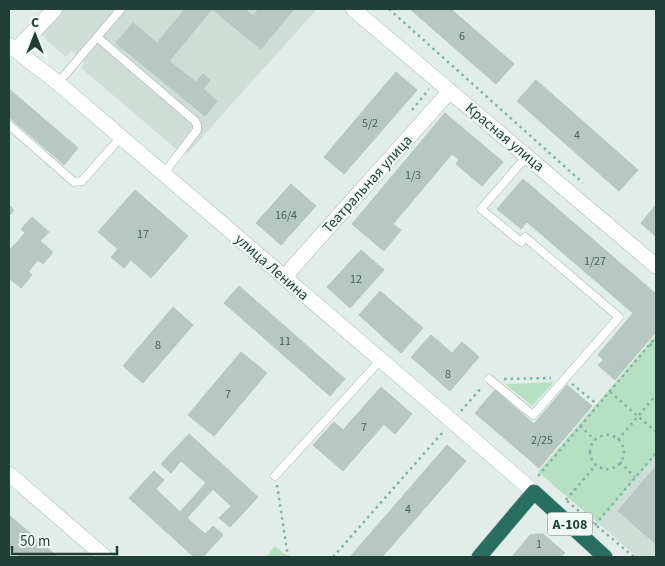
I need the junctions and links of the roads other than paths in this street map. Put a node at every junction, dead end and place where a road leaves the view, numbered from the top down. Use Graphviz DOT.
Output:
graph roads {
  1 [pos="54,9"];
  2 [pos="121,9"];
  3 [pos="353,9"];
  4 [pos="97,37"];
  5 [pos="12,48"];
  6 [pos="58,83"];
  7 [pos="450,91"];
  8 [pos="9,125"];
  9 [pos="121,138"];
  10 [pos="526,156"];
  11 [pos="164,173"];
  12 [pos="656,266"];
  13 [pos="285,278"];
  14 [pos="376,365"];
  15 [pos="489,379"];
  16 [pos="9,474"];
  17 [pos="275,476"];
  18 [pos="538,486"];
  19 [pos="105,557"];
  20 [pos="479,557"];
  21 [pos="605,557"];
  1 -- 5 [label="street"];
  2 -- 4 [label="lane"];
  3 -- 7 [label="street, Красная улица"];
  4 -- 6 [label="lane"];
  4 -- 11 [label="lane"];
  5 -- 6 [label="street, улица Ленина"];
  6 -- 9 [label="street, улица Ленина"];
  7 -- 10 [label="street, Красная улица"];
  7 -- 13 [label="street, Театральная улица"];
  8 -- 9 [label="lane"];
  9 -- 11 [label="street, улица Ленина"];
  10 -- 12 [label="street, Красная улица"];
  10 -- 15 [label="lane"];
  11 -- 13 [label="street, улица Ленина"];
  13 -- 18 [label="street, улица Ленина"];
  14 -- 17 [label="lane"];
  16 -- 19 [label="street"];
  18 -- 20 [label="highway"];
  18 -- 21 [label="highway, А-108"];
}
